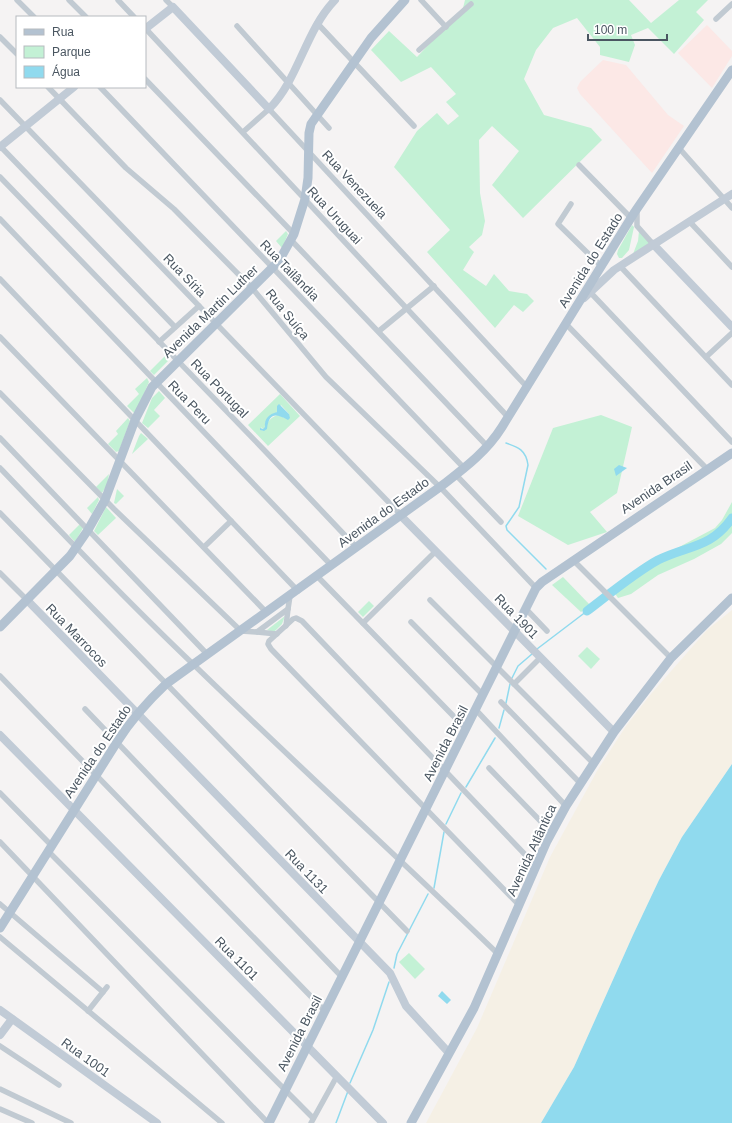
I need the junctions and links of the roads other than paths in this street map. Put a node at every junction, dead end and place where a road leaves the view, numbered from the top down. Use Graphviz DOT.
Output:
graph roads {
  1 [pos="17,0"];
  2 [pos="69,0"];
  3 [pos="118,0"];
  4 [pos="166,0"];
  5 [pos="335,0"];
  6 [pos="405,0"];
  7 [pos="421,0"];
  8 [pos="471,4"];
  9 [pos="732,4"];
  10 [pos="172,7"];
  11 [pos="33,16"];
  12 [pos="85,16"];
  13 [pos="133,16"];
  14 [pos="716,19"];
  15 [pos="317,23"];
  16 [pos="237,26"];
  17 [pos="446,27"];
  18 [pos="146,28"];
  19 [pos="146,30"];
  20 [pos="0,37"];
  21 [pos="419,50"];
  22 [pos="16,53"];
  23 [pos="354,62"];
  24 [pos="732,70"];
  25 [pos="146,80"];
  26 [pos="288,82"];
  27 [pos="49,88"];
  28 [pos="73,88"];
  29 [pos="101,88"];
  30 [pos="60,99"];
  31 [pos="0,100"];
  32 [pos="269,109"];
  33 [pos="317,114"];
  34 [pos="26,126"];
  35 [pos="414,126"];
  36 [pos="330,128"];
  37 [pos="243,132"];
  38 [pos="0,146"];
  39 [pos="679,148"];
  40 [pos="310,153"];
  41 [pos="579,165"];
  42 [pos="0,177"];
  43 [pos="732,194"];
  44 [pos="305,199"];
  45 [pos="724,199"];
  46 [pos="571,204"];
  47 [pos="638,207"];
  48 [pos="732,208"];
  49 [pos="631,218"];
  50 [pos="0,220"];
  51 [pos="689,221"];
  52 [pos="292,237"];
  53 [pos="653,244"];
  54 [pos="601,266"];
  55 [pos="620,266"];
  56 [pos="732,267"];
  57 [pos="273,268"];
  58 [pos="0,279"];
  59 [pos="434,286"];
  60 [pos="252,288"];
  61 [pos="590,292"];
  62 [pos="579,302"];
  63 [pos="199,306"];
  64 [pos="406,308"];
  65 [pos="216,324"];
  66 [pos="566,324"];
  67 [pos="175,327"];
  68 [pos="732,327"];
  69 [pos="379,331"];
  70 [pos="732,333"];
  71 [pos="0,336"];
  72 [pos="160,342"];
  73 [pos="706,357"];
  74 [pos="178,361"];
  75 [pos="156,382"];
  76 [pos="732,385"];
  77 [pos="526,386"];
  78 [pos="0,394"];
  79 [pos="508,417"];
  80 [pos="135,420"];
  81 [pos="0,438"];
  82 [pos="732,442"];
  83 [pos="488,447"];
  84 [pos="732,453"];
  85 [pos="121,461"];
  86 [pos="0,468"];
  87 [pos="464,468"];
  88 [pos="707,468"];
  89 [pos="456,475"];
  90 [pos="440,488"];
  91 [pos="105,500"];
  92 [pos="0,514"];
  93 [pos="402,516"];
  94 [pos="231,521"];
  95 [pos="501,522"];
  96 [pos="88,530"];
  97 [pos="204,547"];
  98 [pos="356,547"];
  99 [pos="76,548"];
  100 [pos="436,551"];
  101 [pos="574,560"];
  102 [pos="331,565"];
  103 [pos="56,570"];
  104 [pos="0,573"];
  105 [pos="317,576"];
  106 [pos="536,588"];
  107 [pos="298,591"];
  108 [pos="290,596"];
  109 [pos="732,598"];
  110 [pos="27,600"];
  111 [pos="430,600"];
  112 [pos="288,609"];
  113 [pos="526,609"];
  114 [pos="267,613"];
  115 [pos="411,622"];
  116 [pos="363,623"];
  117 [pos="1,625"];
  118 [pos="286,626"];
  119 [pos="241,631"];
  120 [pos="547,631"];
  121 [pos="257,632"];
  122 [pos="516,632"];
  123 [pos="277,634"];
  124 [pos="208,655"];
  125 [pos="541,657"];
  126 [pos="671,658"];
  127 [pos="194,665"];
  128 [pos="498,667"];
  129 [pos="0,676"];
  130 [pos="166,684"];
  131 [pos="514,684"];
  132 [pos="483,695"];
  133 [pos="501,702"];
  134 [pos="85,709"];
  135 [pos="476,710"];
  136 [pos="137,714"];
  137 [pos="466,729"];
  138 [pos="614,732"];
  139 [pos="0,735"];
  140 [pos="117,742"];
  141 [pos="592,763"];
  142 [pos="489,768"];
  143 [pos="446,771"];
  144 [pos="96,774"];
  145 [pos="580,783"];
  146 [pos="0,793"];
  147 [pos="566,806"];
  148 [pos="74,810"];
  149 [pos="426,810"];
  150 [pos="551,832"];
  151 [pos="0,842"];
  152 [pos="50,848"];
  153 [pos="401,860"];
  154 [pos="536,866"];
  155 [pos="32,876"];
  156 [pos="379,903"];
  157 [pos="0,904"];
  158 [pos="519,905"];
  159 [pos="9,913"];
  160 [pos="0,928"];
  161 [pos="407,931"];
  162 [pos="0,937"];
  163 [pos="359,943"];
  164 [pos="498,954"];
  165 [pos="342,977"];
  166 [pos="0,1010"];
  167 [pos="88,1010"];
  168 [pos="325,1011"];
  169 [pos="12,1019"];
  170 [pos="0,1035"];
  171 [pos="0,1046"];
  172 [pos="307,1046"];
  173 [pos="449,1053"];
  174 [pos="337,1076"];
  175 [pos="59,1085"];
  176 [pos="0,1090"];
  177 [pos="286,1090"];
  178 [pos="0,1109"];
  179 [pos="312,1120"];
  180 [pos="32,1123"];
  181 [pos="71,1123"];
  182 [pos="157,1123"];
  183 [pos="222,1123"];
  184 [pos="268,1123"];
  185 [pos="383,1123"];
  186 [pos="411,1123"];
  1 -- 11 [label="street"];
  2 -- 12 [label="street"];
  3 -- 13 [label="street"];
  4 -- 10 [label="street, Rua Venezuela"];
  5 -- 15 [label="street"];
  6 -- 23 [label="main road, Avenida Martin Luther"];
  7 -- 17 [label="street"];
  8 -- 17 [label="street"];
  9 -- 14 [label="street"];
  10 -- 18 [label="street"];
  10 -- 32 [label="street, Rua Venezuela"];
  15 -- 23 [label="street"];
  15 -- 26 [label="street"];
  16 -- 26 [label="street"];
  17 -- 21 [label="street"];
  19 -- 37 [label="street, Rua Uruguai"];
  20 -- 22 [label="street"];
  23 -- 33 [label="main road, Avenida Martin Luther"];
  23 -- 35 [label="street"];
  24 -- 39 [label="main road, Avenida do Estado"];
  25 -- 52 [label="street"];
  26 -- 32 [label="street"];
  26 -- 33 [label="street"];
  27 -- 30 [label="street, Rua Suíça"];
  28 -- 30 [label="street"];
  29 -- 57 [label="street, Rua Tailândia"];
  30 -- 34 [label="street"];
  30 -- 60 [label="street, Rua Suíça"];
  31 -- 34 [label="street, Rua Síria"];
  32 -- 37 [label="street"];
  32 -- 40 [label="street, Rua Venezuela"];
  33 -- 36 [label="street"];
  33 -- 40 [label="main road, Avenida Martin Luther"];
  34 -- 38 [label="street"];
  34 -- 63 [label="street, Rua Síria"];
  37 -- 44 [label="street, Rua Uruguai"];
  38 -- 67 [label="street"];
  39 -- 45 [label="street"];
  39 -- 47 [label="main road, Avenida do Estado"];
  40 -- 44 [label="main road, Avenida Martin Luther"];
  40 -- 59 [label="street, Rua Venezuela"];
  41 -- 49 [label="street"];
  42 -- 72 [label="street, Rua Portugal"];
  43 -- 45 [label="street"];
  44 -- 52 [label="main road, Avenida Martin Luther"];
  44 -- 64 [label="street, Rua Uruguai"];
  45 -- 48 [label="street"];
  45 -- 51 [label="street"];
  46 -- 54 [label="street"];
  47 -- 49 [label="main road, Avenida do Estado"];
  47 -- 53 [label="street"];
  49 -- 54 [label="main road, Avenida do Estado"];
  50 -- 75 [label="street, Rua Peru"];
  51 -- 53 [label="street"];
  51 -- 56 [label="street"];
  52 -- 57 [label="main road, Avenida Martin Luther"];
  52 -- 69 [label="street"];
  53 -- 55 [label="street"];
  53 -- 68 [label="street"];
  54 -- 62 [label="main road, Avenida do Estado"];
  55 -- 61 [label="street"];
  55 -- 73 [label="street"];
  57 -- 60 [label="main road, Avenida Martin Luther"];
  57 -- 87 [label="street, Rua Tailândia"];
  58 -- 80 [label="street"];
  59 -- 64 [label="street"];
  59 -- 77 [label="street, Rua Venezuela"];
  60 -- 65 [label="main road, Avenida Martin Luther"];
  60 -- 90 [label="street, Rua Suíça"];
  61 -- 62 [label="street"];
  61 -- 82 [label="street"];
  62 -- 66 [label="main road, Avenida do Estado"];
  63 -- 65 [label="street, Rua Síria"];
  63 -- 67 [label="street"];
  64 -- 69 [label="street"];
  64 -- 79 [label="street, Rua Uruguai"];
  65 -- 74 [label="main road, Avenida Martin Luther"];
  65 -- 93 [label="street, Rua Síria"];
  66 -- 77 [label="main road, Avenida do Estado"];
  66 -- 88 [label="street"];
  67 -- 72 [label="street"];
  69 -- 83 [label="street"];
  70 -- 73 [label="street"];
  71 -- 85 [label="street"];
  72 -- 74 [label="street, Rua Portugal"];
  73 -- 76 [label="street"];
  74 -- 75 [label="main road, Avenida Martin Luther"];
  74 -- 98 [label="street, Rua Portugal"];
  75 -- 80 [label="main road, Avenida Martin Luther"];
  75 -- 102 [label="street, Rua Peru"];
  77 -- 79 [label="main road, Avenida do Estado"];
  78 -- 91 [label="street"];
  79 -- 83 [label="main road, Avenida do Estado"];
  80 -- 85 [label="main road, Avenida Martin Luther"];
  80 -- 94 [label="street"];
  81 -- 96 [label="street"];
  83 -- 87 [label="main road, Avenida do Estado"];
  84 -- 88 [label="main road, Avenida Brasil"];
  85 -- 91 [label="main road, Avenida Martin Luther"];
  85 -- 97 [label="street"];
  86 -- 99 [label="street"];
  87 -- 89 [label="main road, Avenida do Estado"];
  88 -- 101 [label="main road, Avenida Brasil"];
  89 -- 90 [label="main road, Avenida do Estado"];
  89 -- 95 [label="street"];
  90 -- 93 [label="main road, Avenida do Estado"];
  90 -- 106 [label="street, Rua Suíça"];
  91 -- 96 [label="main road, Avenida Martin Luther"];
  91 -- 119 [label="street"];
  92 -- 103 [label="street"];
  93 -- 98 [label="main road, Avenida do Estado"];
  93 -- 100 [label="street, Rua 1901"];
  94 -- 97 [label="street"];
  94 -- 107 [label="street"];
  96 -- 99 [label="main road, Avenida Martin Luther"];
  96 -- 124 [label="street"];
  97 -- 114 [label="street"];
  98 -- 102 [label="main road, Avenida do Estado"];
  99 -- 103 [label="main road, Avenida Martin Luther"];
  99 -- 127 [label="street"];
  100 -- 116 [label="street"];
  100 -- 122 [label="street, Rua 1901"];
  101 -- 106 [label="main road, Avenida Brasil"];
  101 -- 126 [label="street"];
  102 -- 105 [label="main road, Avenida do Estado"];
  103 -- 110 [label="main road, Avenida Martin Luther"];
  103 -- 130 [label="street"];
  104 -- 110 [label="street, Rua Marrocos"];
  105 -- 107 [label="main road, Avenida do Estado"];
  105 -- 116 [label="street"];
  106 -- 113 [label="main road, Avenida Brasil"];
  107 -- 108 [label="main road, Avenida do Estado"];
  108 -- 112 [label="street"];
  108 -- 114 [label="main road, Avenida do Estado"];
  109 -- 126 [label="main road, Avenida Atlântica"];
  110 -- 117 [label="main road, Avenida Martin Luther"];
  110 -- 136 [label="street, Rua Marrocos"];
  111 -- 128 [label="street"];
  112 -- 118 [label="street"];
  112 -- 121 [label="street"];
  113 -- 120 [label="street"];
  113 -- 122 [label="main road, Avenida Brasil"];
  114 -- 119 [label="main road, Avenida do Estado"];
  115 -- 132 [label="street"];
  116 -- 137 [label="street"];
  118 -- 123 [label="street"];
  118 -- 143 [label="street"];
  119 -- 121 [label="street"];
  119 -- 124 [label="main road, Avenida do Estado"];
  121 -- 123 [label="street"];
  122 -- 125 [label="street, Rua 1901"];
  122 -- 128 [label="main road, Avenida Brasil"];
  123 -- 149 [label="street"];
  124 -- 127 [label="main road, Avenida do Estado"];
  125 -- 131 [label="street"];
  125 -- 138 [label="street, Rua 1901"];
  126 -- 138 [label="main road, Avenida Atlântica"];
  127 -- 130 [label="main road, Avenida do Estado"];
  127 -- 153 [label="street"];
  128 -- 131 [label="street"];
  128 -- 132 [label="main road, Avenida Brasil"];
  129 -- 144 [label="street"];
  130 -- 136 [label="main road, Avenida do Estado"];
  130 -- 156 [label="street"];
  131 -- 141 [label="street"];
  132 -- 135 [label="main road, Avenida Brasil"];
  133 -- 145 [label="street"];
  134 -- 140 [label="street"];
  135 -- 137 [label="main road, Avenida Brasil"];
  135 -- 147 [label="street"];
  136 -- 140 [label="main road, Avenida do Estado"];
  136 -- 163 [label="street, Rua 1131"];
  137 -- 143 [label="main road, Avenida Brasil"];
  138 -- 141 [label="main road, Avenida Atlântica"];
  139 -- 148 [label="street, Rua 1101"];
  140 -- 144 [label="main road, Avenida do Estado"];
  140 -- 165 [label="street"];
  141 -- 145 [label="main road, Avenida Atlântica"];
  142 -- 150 [label="street"];
  143 -- 149 [label="main road, Avenida Brasil"];
  143 -- 154 [label="street"];
  144 -- 148 [label="main road, Avenida do Estado"];
  144 -- 168 [label="street"];
  145 -- 147 [label="main road, Avenida Atlântica"];
  146 -- 152 [label="street"];
  147 -- 150 [label="main road, Avenida Atlântica"];
  148 -- 152 [label="main road, Avenida do Estado"];
  148 -- 172 [label="street, Rua 1101"];
  149 -- 153 [label="main road, Avenida Brasil"];
  149 -- 158 [label="street"];
  150 -- 154 [label="main road, Avenida Atlântica"];
  151 -- 155 [label="street"];
  152 -- 155 [label="main road, Avenida do Estado"];
  152 -- 177 [label="street"];
  153 -- 156 [label="main road, Avenida Brasil"];
  153 -- 164 [label="street"];
  154 -- 158 [label="main road, Avenida Atlântica"];
  155 -- 159 [label="main road, Avenida do Estado"];
  155 -- 184 [label="street"];
  156 -- 161 [label="street"];
  156 -- 163 [label="main road, Avenida Brasil"];
  157 -- 159 [label="street"];
  158 -- 164 [label="main road, Avenida Atlântica"];
  159 -- 160 [label="main road, Avenida do Estado"];
  159 -- 167 [label="street"];
  162 -- 167 [label="street"];
  163 -- 165 [label="main road, Avenida Brasil"];
  163 -- 173 [label="street, Rua 1131"];
  164 -- 173 [label="main road, Avenida Atlântica"];
  165 -- 168 [label="main road, Avenida Brasil"];
  166 -- 169 [label="street, Rua 1001"];
  167 -- 183 [label="street"];
  168 -- 172 [label="main road, Avenida Brasil"];
  169 -- 170 [label="street"];
  169 -- 182 [label="street, Rua 1001"];
  171 -- 175 [label="street"];
  172 -- 174 [label="street, Rua 1101"];
  172 -- 177 [label="main road, Avenida Brasil"];
  173 -- 186 [label="main road, Avenida Atlântica"];
  174 -- 179 [label="street"];
  174 -- 185 [label="street, Rua 1101"];
  176 -- 181 [label="street"];
  177 -- 179 [label="street"];
  177 -- 184 [label="main road, Avenida Brasil"];
  178 -- 180 [label="street"];
}
